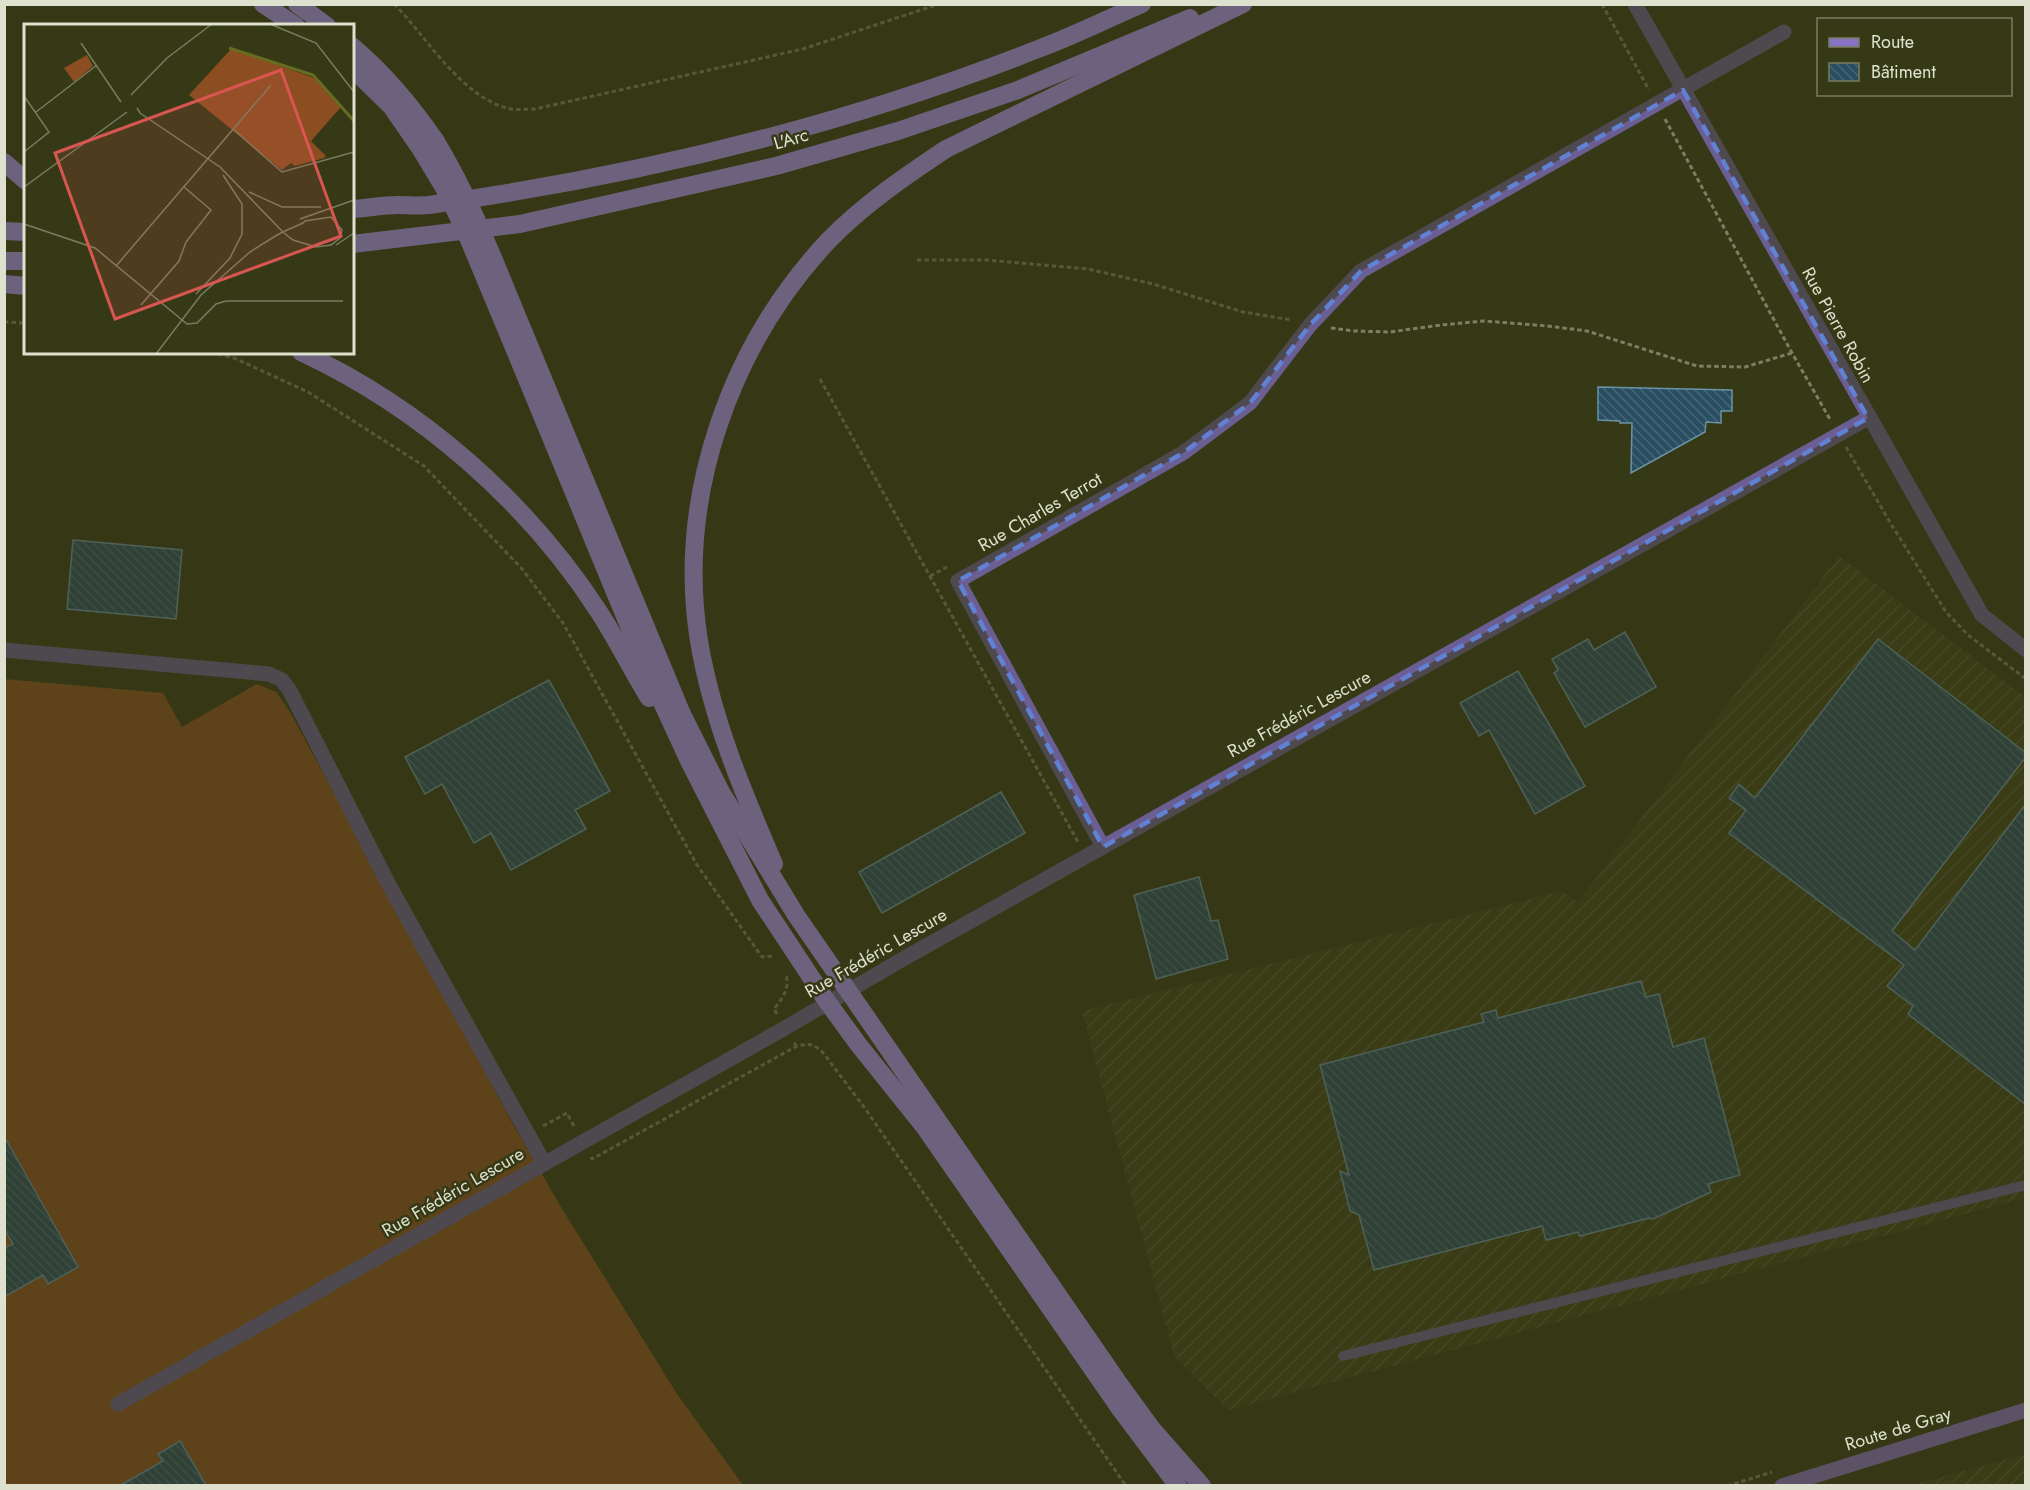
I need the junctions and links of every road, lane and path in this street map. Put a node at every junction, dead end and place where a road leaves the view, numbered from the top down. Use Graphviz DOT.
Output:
graph roads {
  1 [pos="263,4"];
  2 [pos="297,4"];
  3 [pos="394,4"];
  4 [pos="939,4"];
  5 [pos="1142,4"];
  6 [pos="1222,4"];
  7 [pos="1243,4"];
  8 [pos="1602,4"];
  9 [pos="1635,4"];
  10 [pos="293,24"];
  11 [pos="324,24"];
  12 [pos="1784,32"];
  13 [pos="354,48"];
  14 [pos="354,70"];
  15 [pos="1683,90"];
  16 [pos="1653,98"];
  17 [pos="1664,118"];
  18 [pos="428,146"];
  19 [pos="4,162"];
  20 [pos="24,179"];
  21 [pos="354,209"];
  22 [pos="4,231"];
  23 [pos="24,232"];
  24 [pos="354,244"];
  25 [pos="917,260"];
  26 [pos="4,261"];
  27 [pos="24,261"];
  28 [pos="4,284"];
  29 [pos="24,286"];
  30 [pos="4,322"];
  31 [pos="24,323"];
  32 [pos="1310,325"];
  33 [pos="1287,329"];
  34 [pos="517,336"];
  35 [pos="1792,353"];
  36 [pos="219,354"];
  37 [pos="305,354"];
  38 [pos="820,379"];
  39 [pos="1868,418"];
  40 [pos="1833,424"];
  41 [pos="1844,444"];
  42 [pos="951,565"];
  43 [pos="930,576"];
  44 [pos="4,650"];
  45 [pos="2025,650"];
  46 [pos="2025,679"];
  47 [pos="690,763"];
  48 [pos="1103,847"];
  49 [pos="1086,856"];
  50 [pos="796,915"];
  51 [pos="776,924"];
  52 [pos="779,961"];
  53 [pos="785,973"];
  54 [pos="848,990"];
  55 [pos="828,1003"];
  56 [pos="785,1028"];
  57 [pos="929,1107"];
  58 [pos="544,1163"];
  59 [pos="2025,1185"];
  60 [pos="1343,1356"];
  61 [pos="118,1404"];
  62 [pos="2025,1410"];
  63 [pos="1126,1485"];
  64 [pos="1178,1485"];
  65 [pos="1202,1485"];
  66 [pos="1782,1485"];
  1 -- 10 [label="highway"];
  2 -- 11 [label="highway"];
  3 -- 4 [label="path"];
  5 -- 21 [label="highway, L'Arc"];
  6 -- 24 [label="highway, L'Arc"];
  7 -- 50 [label="highway"];
  8 -- 16 [label="path"];
  9 -- 15 [label="street, Rue Pierre Robin"];
  12 -- 15 [label="street, Rue Charles Terrot"];
  13 -- 18 [label="highway"];
  14 -- 18 [label="highway"];
  15 -- 32 [label="street, Rue Charles Terrot"];
  15 -- 39 [label="street, Rue Pierre Robin"];
  17 -- 35 [label="path"];
  18 -- 34 [label="highway, bridge"];
  19 -- 20 [label="highway"];
  22 -- 23 [label="highway"];
  25 -- 33 [label="path"];
  26 -- 27 [label="highway"];
  28 -- 29 [label="highway"];
  30 -- 31 [label="path"];
  32 -- 35 [label="path"];
  32 -- 48 [label="street, Rue Charles Terrot"];
  34 -- 47 [label="highway"];
  34 -- 50 [label="highway"];
  35 -- 40 [label="path"];
  36 -- 52 [label="path"];
  37 -- 47 [label="highway"];
  38 -- 43 [label="path"];
  39 -- 45 [label="street, Rue Pierre Robin"];
  39 -- 48 [label="street, Rue Frédéric Lescure"];
  41 -- 46 [label="path"];
  42 -- 43 [label="path"];
  43 -- 49 [label="path"];
  44 -- 58 [label="street"];
  47 -- 51 [label="highway"];
  48 -- 49 [label="street, Rue Frédéric Lescure"];
  49 -- 54 [label="street, Rue Frédéric Lescure"];
  50 -- 54 [label="highway"];
  51 -- 54 [label="highway"];
  51 -- 55 [label="highway"];
  53 -- 56 [label="path"];
  54 -- 55 [label="street, Rue Frédéric Lescure"];
  54 -- 57 [label="highway"];
  55 -- 56 [label="street, Rue Frédéric Lescure"];
  55 -- 57 [label="highway"];
  55 -- 64 [label="highway"];
  56 -- 58 [label="street, Rue Frédéric Lescure"];
  56 -- 63 [label="path"];
  57 -- 65 [label="highway"];
  58 -- 61 [label="street, Rue Frédéric Lescure"];
  59 -- 60 [label="lane"];
  62 -- 66 [label="main road, Route de Gray"];
}
